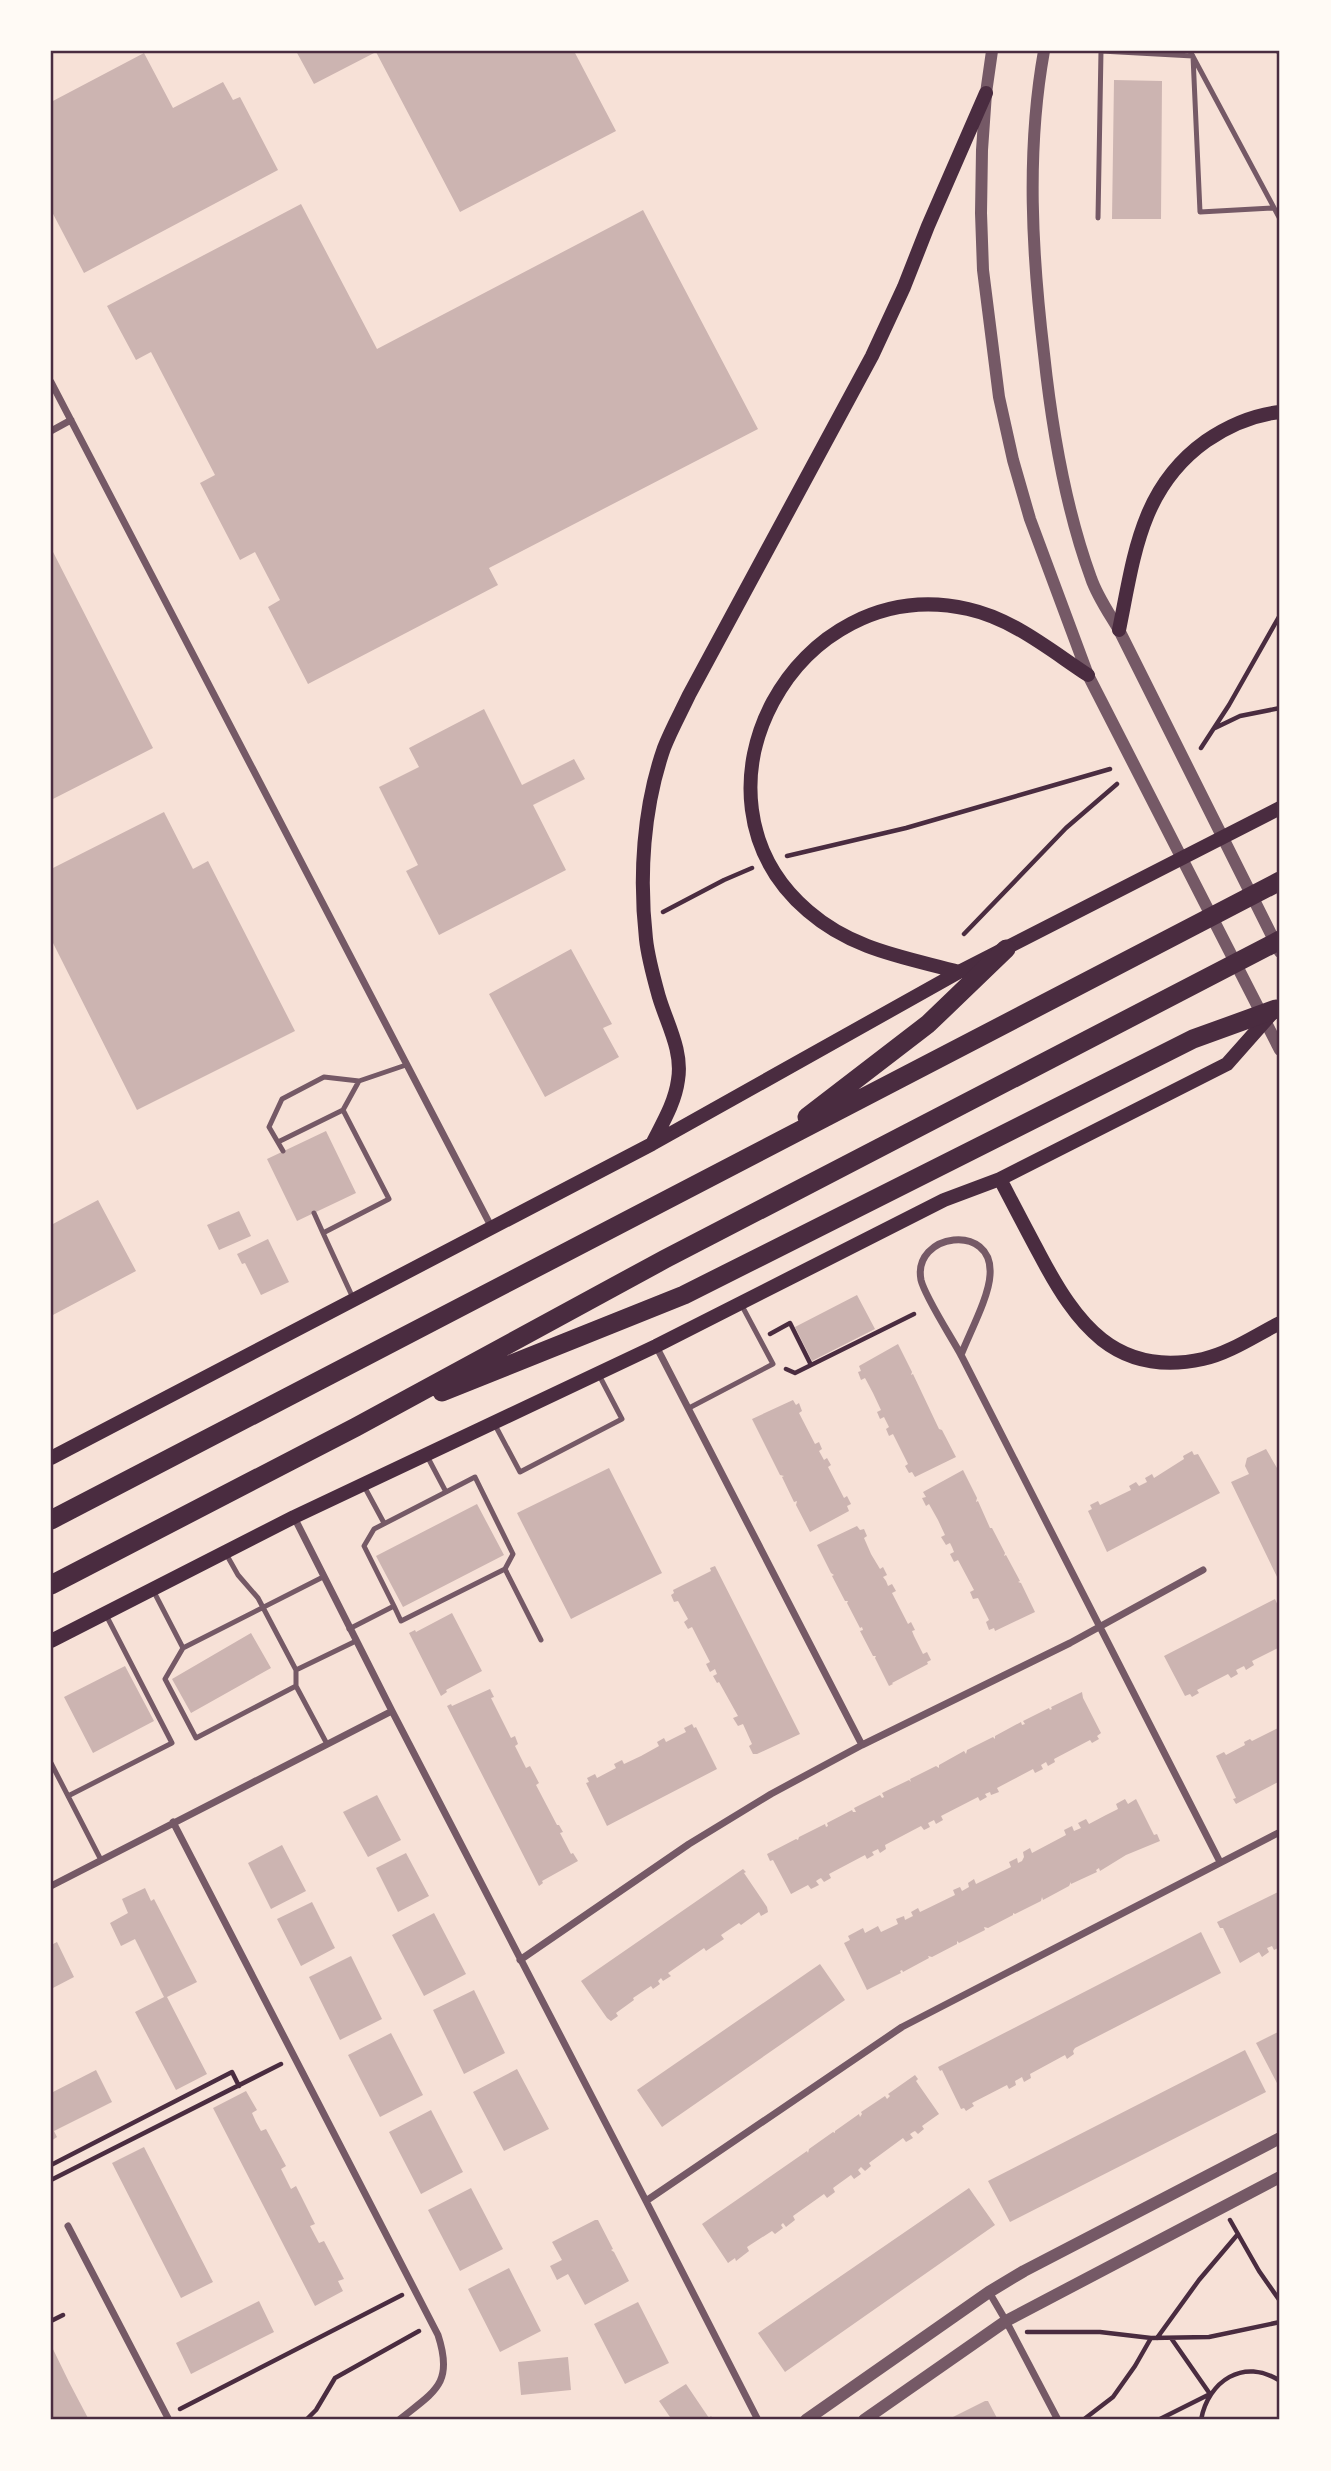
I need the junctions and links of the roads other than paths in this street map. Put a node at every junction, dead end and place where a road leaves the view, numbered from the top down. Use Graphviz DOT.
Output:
graph roads {
  1 [pos="992,51"];
  2 [pos="1044,51"];
  3 [pos="1112,51"];
  4 [pos="1191,53"];
  5 [pos="986,93"];
  6 [pos="1274,208"];
  7 [pos="1098,218"];
  8 [pos="1280,219"];
  9 [pos="51,383"];
  10 [pos="1280,412"];
  11 [pos="71,421"];
  12 [pos="51,431"];
  13 [pos="1119,630"];
  14 [pos="1088,676"];
  15 [pos="1280,808"];
  16 [pos="1280,881"];
  17 [pos="1280,940"];
  18 [pos="1006,949"];
  19 [pos="1280,953"];
  20 [pos="959,972"];
  21 [pos="1278,1008"];
  22 [pos="1280,1050"];
  23 [pos="406,1065"];
  24 [pos="359,1082"];
  25 [pos="344,1110"];
  26 [pos="278,1142"];
  27 [pos="652,1144"];
  28 [pos="764,1150"];
  29 [pos="283,1151"];
  30 [pos="1000,1179"];
  31 [pos="314,1213"];
  32 [pos="492,1229"];
  33 [pos="323,1233"];
  34 [pos="354,1301"];
  35 [pos="741,1304"];
  36 [pos="1280,1323"];
  37 [pos="656,1346"];
  38 [pos="961,1355"];
  39 [pos="599,1373"];
  40 [pos="689,1408"];
  41 [pos="494,1422"];
  42 [pos="356,1427"];
  43 [pos="426,1453"];
  44 [pos="51,1458"];
  45 [pos="363,1483"];
  46 [pos="446,1492"];
  47 [pos="294,1517"];
  48 [pos="51,1520"];
  49 [pos="384,1523"];
  50 [pos="225,1552"];
  51 [pos="505,1569"];
  52 [pos="1203,1570"];
  53 [pos="323,1577"];
  54 [pos="51,1585"];
  55 [pos="152,1588"];
  56 [pos="394,1606"];
  57 [pos="263,1607"];
  58 [pos="105,1613"];
  59 [pos="1100,1627"];
  60 [pos="349,1629"];
  61 [pos="541,1640"];
  62 [pos="51,1641"];
  63 [pos="356,1641"];
  64 [pos="183,1648"];
  65 [pos="296,1670"];
  66 [pos="296,1686"];
  67 [pos="392,1712"];
  68 [pos="327,1744"];
  69 [pos="862,1745"];
  70 [pos="51,1763"];
  71 [pos="68,1796"];
  72 [pos="173,1822"];
  73 [pos="1280,1832"];
  74 [pos="101,1860"];
  75 [pos="1220,1862"];
  76 [pos="51,1886"];
  77 [pos="520,1960"];
  78 [pos="1280,2138"];
  79 [pos="1280,2177"];
  80 [pos="646,2201"];
  81 [pos="68,2226"];
  82 [pos="989,2292"];
  83 [pos="1009,2326"];
  84 [pos="167,2417"];
  85 [pos="399,2420"];
  86 [pos="758,2420"];
  87 [pos="806,2420"];
  88 [pos="864,2420"];
  89 [pos="1058,2420"];
  1 -- 5 [label="street"];
  2 -- 13 [label="street"];
  3 -- 4 [label="lane"];
  3 -- 7 [label="lane"];
  4 -- 6 [label="lane"];
  4 -- 6 [label="lane"];
  5 -- 14 [label="street"];
  5 -- 27 [label="main road"];
  6 -- 8 [label="lane"];
  9 -- 11 [label="street"];
  10 -- 13 [label="main road"];
  11 -- 12 [label="street"];
  11 -- 23 [label="street"];
  13 -- 19 [label="street"];
  14 -- 20 [label="main road"];
  14 -- 22 [label="street"];
  15 -- 18 [label="main road"];
  16 -- 28 [label="highway"];
  17 -- 42 [label="highway"];
  18 -- 20 [label="main road"];
  18 -- 28 [label="highway"];
  20 -- 27 [label="main road"];
  21 -- 30 [label="main road"];
  21 -- 42 [label="highway"];
  23 -- 24 [label="lane"];
  23 -- 32 [label="street"];
  24 -- 25 [label="lane"];
  24 -- 26 [label="lane"];
  25 -- 26 [label="lane"];
  25 -- 33 [label="lane"];
  26 -- 29 [label="lane"];
  27 -- 32 [label="main road"];
  28 -- 48 [label="highway"];
  30 -- 35 [label="main road"];
  30 -- 36 [label="main road"];
  31 -- 33 [label="lane"];
  32 -- 34 [label="main road"];
  33 -- 34 [label="lane"];
  34 -- 44 [label="main road"];
  35 -- 37 [label="main road"];
  35 -- 40 [label="lane"];
  37 -- 39 [label="main road"];
  37 -- 40 [label="street"];
  38 -- 38 [label="street"];
  38 -- 59 [label="street"];
  39 -- 41 [label="main road"];
  39 -- 41 [label="lane"];
  40 -- 69 [label="street"];
  41 -- 43 [label="main road"];
  42 -- 54 [label="highway"];
  43 -- 45 [label="main road"];
  43 -- 46 [label="lane"];
  45 -- 47 [label="main road"];
  45 -- 49 [label="lane"];
  46 -- 49 [label="lane"];
  46 -- 51 [label="lane"];
  47 -- 50 [label="main road"];
  47 -- 53 [label="street"];
  49 -- 56 [label="lane"];
  50 -- 55 [label="main road"];
  50 -- 57 [label="lane"];
  51 -- 56 [label="lane"];
  51 -- 61 [label="lane"];
  52 -- 59 [label="street"];
  53 -- 57 [label="lane"];
  53 -- 60 [label="street"];
  55 -- 58 [label="main road"];
  55 -- 64 [label="lane"];
  56 -- 60 [label="lane"];
  57 -- 64 [label="lane"];
  57 -- 65 [label="lane"];
  58 -- 62 [label="main road"];
  58 -- 71 [label="lane"];
  59 -- 69 [label="street"];
  59 -- 75 [label="street"];
  60 -- 63 [label="street"];
  63 -- 65 [label="lane"];
  63 -- 67 [label="street"];
  64 -- 66 [label="lane"];
  65 -- 66 [label="lane"];
  66 -- 68 [label="lane"];
  67 -- 68 [label="street"];
  67 -- 77 [label="street"];
  68 -- 72 [label="street"];
  69 -- 77 [label="street"];
  70 -- 71 [label="lane"];
  71 -- 74 [label="lane"];
  72 -- 74 [label="street"];
  72 -- 85 [label="street"];
  73 -- 75 [label="street"];
  74 -- 76 [label="street"];
  75 -- 80 [label="street"];
  77 -- 80 [label="street"];
  78 -- 82 [label="street"];
  79 -- 83 [label="street"];
  80 -- 86 [label="street"];
  81 -- 84 [label="street"];
  82 -- 83 [label="street"];
  82 -- 87 [label="street"];
  83 -- 88 [label="street"];
  83 -- 89 [label="street"];
}
